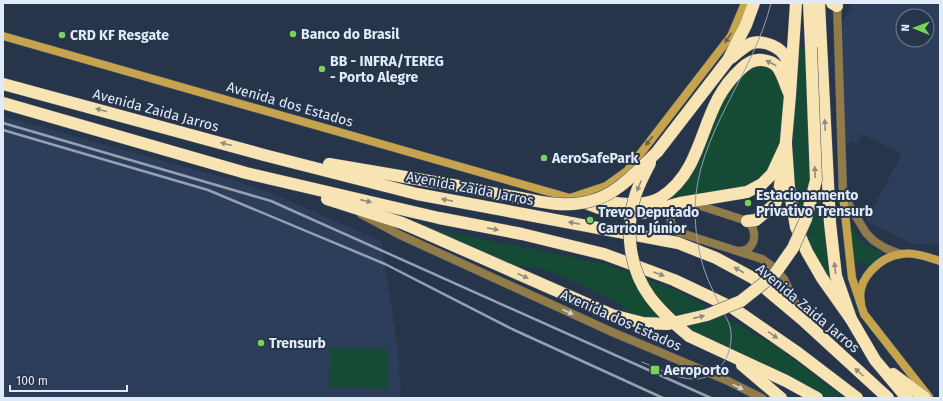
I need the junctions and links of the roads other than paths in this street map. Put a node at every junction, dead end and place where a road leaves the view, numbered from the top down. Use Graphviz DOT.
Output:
graph roads {
  1 [pos="745,3"];
  2 [pos="754,3"];
  3 [pos="796,3"];
  4 [pos="809,3"];
  5 [pos="819,3"];
  6 [pos="835,4"];
  7 [pos="3,36"];
  8 [pos="728,60"];
  9 [pos="3,84"];
  10 [pos="790,95"];
  11 [pos="3,102"];
  12 [pos="786,145"];
  13 [pos="656,152"];
  14 [pos="264,155"];
  15 [pos="246,173"];
  16 [pos="843,195"];
  17 [pos="570,198"];
  18 [pos="684,203"];
  19 [pos="340,204"];
  20 [pos="747,221"];
  21 [pos="738,251"];
  22 [pos="900,254"];
  23 [pos="940,260"];
  24 [pos="864,314"];
  25 [pos="851,319"];
  26 [pos="804,321"];
  27 [pos="729,354"];
  28 [pos="875,360"];
  29 [pos="762,398"];
  30 [pos="781,398"];
  31 [pos="817,398"];
  32 [pos="857,398"];
  33 [pos="888,398"];
  34 [pos="907,398"];
  35 [pos="925,398"];
  36 [pos="930,398"];
  1 -- 17 [label="street, one-way"];
  2 -- 8 [label="highway"];
  3 -- 10 [label="highway"];
  19 -- 4 [label="highway, one-way, bridge"];
  25 -- 5 [label="highway, one-way"];
  6 -- 16 [label="street"];
  7 -- 17 [label="street, Avenida dos Estados"];
  8 -- 10 [label="highway"];
  8 -- 13 [label="highway"];
  14 -- 9 [label="highway, Avenida Zaida Jarros, one-way"];
  10 -- 12 [label="highway"];
  10 -- 17 [label="highway, one-way"];
  11 -- 15 [label="highway"];
  12 -- 18 [label="highway"];
  12 -- 20 [label="highway"];
  12 -- 25 [label="highway"];
  13 -- 14 [label="highway, bridge"];
  13 -- 27 [label="highway, one-way, bridge"];
  26 -- 14 [label="highway, Avenida Zaida Jarros, one-way"];
  15 -- 19 [label="highway"];
  15 -- 32 [label="highway, one-way"];
  16 -- 22 [label="street"];
  16 -- 24 [label="street"];
  17 -- 18 [label="highway"];
  18 -- 20 [label="street"];
  18 -- 21 [label="street"];
  19 -- 29 [label="street, Avenida dos Estados, one-way"];
  20 -- 21 [label="street"];
  21 -- 26 [label="street"];
  22 -- 23 [label="street"];
  22 -- 24 [label="street"];
  24 -- 36 [label="street"];
  25 -- 28 [label="highway"];
  33 -- 26 [label="highway, Avenida Zaida Jarros, one-way"];
  27 -- 30 [label="highway"];
  27 -- 31 [label="highway"];
  28 -- 34 [label="highway"];
  28 -- 35 [label="highway"];
}
